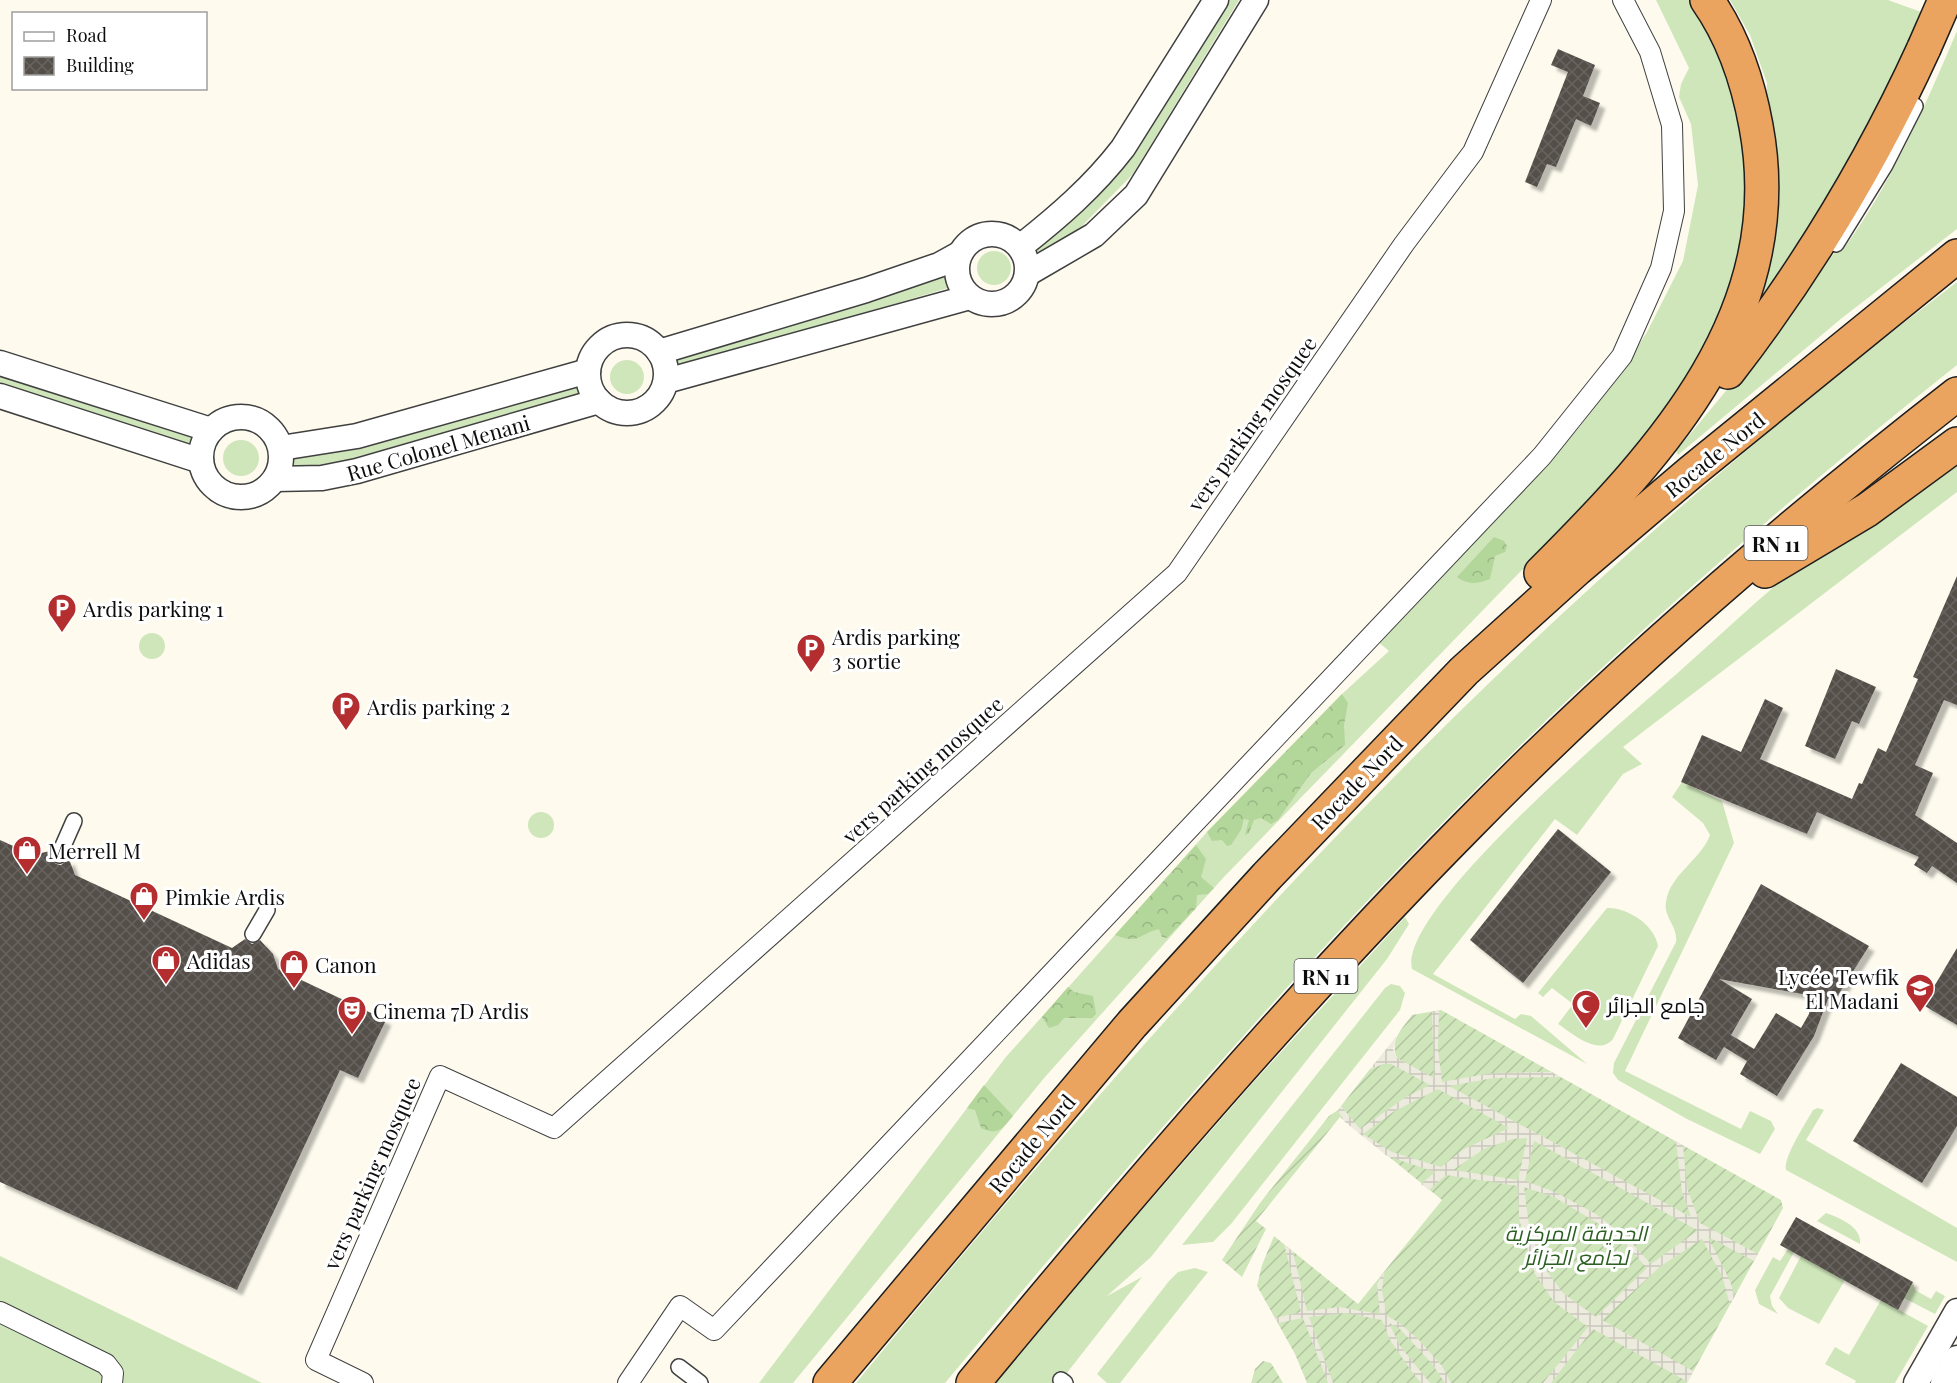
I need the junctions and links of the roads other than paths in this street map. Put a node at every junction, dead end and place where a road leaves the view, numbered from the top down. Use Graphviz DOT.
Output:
graph roads {
  1 [pos="1216,0"];
  2 [pos="1256,0"];
  3 [pos="1541,0"];
  4 [pos="1623,0"];
  5 [pos="1707,0"];
  6 [pos="1936,0"];
  7 [pos="1945,0"];
  8 [pos="1957,9"];
  9 [pos="1932,55"];
  10 [pos="1921,92"];
  11 [pos="1020,247"];
  12 [pos="959,254"];
  13 [pos="1957,256"];
  14 [pos="1822,263"];
  15 [pos="1027,274"];
  16 [pos="970,297"];
  17 [pos="659,352"];
  18 [pos="0,363"];
  19 [pos="588,371"];
  20 [pos="666,381"];
  21 [pos="1957,394"];
  22 [pos="0,396"];
  23 [pos="599,401"];
  24 [pos="211,430"];
  25 [pos="1957,444"];
  26 [pos="281,448"];
  27 [pos="201,461"];
  28 [pos="275,479"];
  29 [pos="1613,498"];
  30 [pos="1710,599"];
  31 [pos="74,821"];
  32 [pos="59,855"];
  33 [pos="267,910"];
  34 [pos="253,934"];
  35 [pos="1132,1023"];
  36 [pos="1957,1311"];
  37 [pos="0,1312"];
  38 [pos="1957,1358"];
  39 [pos="679,1367"];
  40 [pos="112,1383"];
  41 [pos="363,1383"];
  42 [pos="628,1383"];
  43 [pos="700,1383"];
  44 [pos="830,1383"];
  45 [pos="973,1383"];
  46 [pos="1916,1383"];
  47 [pos="1943,1383"];
  1 -- 11 [label="street"];
  2 -- 15 [label="street"];
  3 -- 41 [label="street, vers parking mosquee"];
  4 -- 42 [label="street"];
  5 -- 29 [label="highway"];
  6 -- 8 [label="highway"];
  7 -- 9 [label="highway, bridge"];
  8 -- 9 [label="street"];
  9 -- 29 [label="highway"];
  10 -- 14 [label="street"];
  11 -- 12 [label="street"];
  11 -- 15 [label="street"];
  12 -- 16 [label="street"];
  12 -- 17 [label="street"];
  13 -- 35 [label="highway, Rocade Nord"];
  15 -- 16 [label="street"];
  16 -- 20 [label="street"];
  17 -- 19 [label="street"];
  17 -- 20 [label="street"];
  18 -- 24 [label="street"];
  19 -- 23 [label="street"];
  19 -- 26 [label="street, Rue Colonel Menani"];
  20 -- 23 [label="street"];
  21 -- 30 [label="highway, RN 11"];
  22 -- 27 [label="street"];
  23 -- 28 [label="street, Rue Colonel Menani"];
  24 -- 26 [label="street"];
  24 -- 27 [label="street"];
  25 -- 30 [label="highway"];
  26 -- 28 [label="street"];
  27 -- 28 [label="street"];
  29 -- 35 [label="highway"];
  30 -- 45 [label="highway, RN 11"];
  31 -- 32 [label="street"];
  33 -- 34 [label="street"];
  35 -- 44 [label="highway, Rocade Nord"];
  36 -- 46 [label="street"];
  37 -- 40 [label="street"];
  38 -- 47 [label="street"];
  39 -- 43 [label="street"];
}
